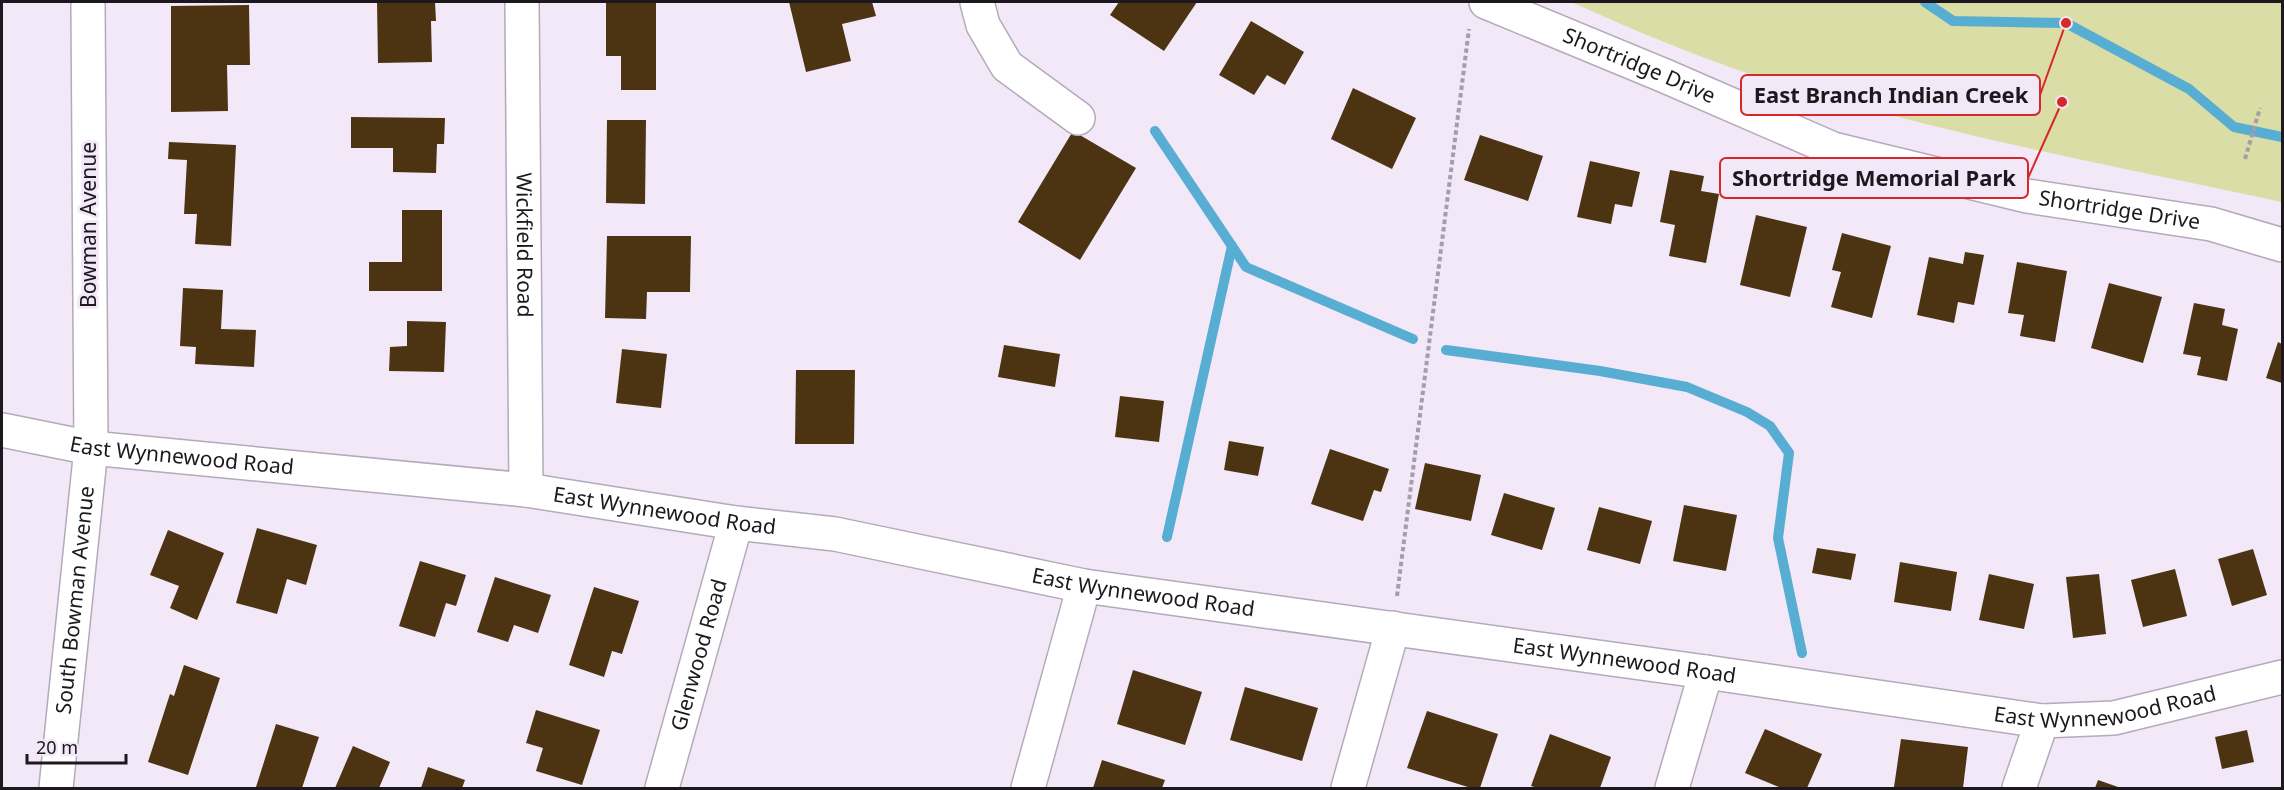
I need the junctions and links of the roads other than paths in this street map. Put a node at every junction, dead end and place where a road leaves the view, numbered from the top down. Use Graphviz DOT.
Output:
graph roads {
  1 [pos="88,2"];
  2 [pos="522,2"];
  3 [pos="977,2"];
  4 [pos="1478,13"];
  5 [pos="1077,118"];
  6 [pos="2283,245"];
  7 [pos="2,430"];
  8 [pos="91,448"];
  9 [pos="526,490"];
  10 [pos="736,523"];
  11 [pos="1084,586"];
  12 [pos="1393,628"];
  13 [pos="1706,672"];
  14 [pos="2283,677"];
  15 [pos="2042,721"];
  16 [pos="56,789"];
  17 [pos="662,789"];
  18 [pos="1028,789"];
  19 [pos="1348,789"];
  20 [pos="1672,789"];
  21 [pos="2019,789"];
  1 -- 8 [label="street, Bowman Avenue"];
  2 -- 9 [label="street, Wickfield Road"];
  3 -- 5 [label="street"];
  4 -- 6 [label="street, Shortridge Drive"];
  7 -- 8 [label="street, East Wynnewood Road"];
  8 -- 9 [label="street, East Wynnewood Road"];
  8 -- 16 [label="street, South Bowman Avenue"];
  9 -- 10 [label="street, East Wynnewood Road"];
  10 -- 11 [label="street, East Wynnewood Road"];
  10 -- 17 [label="street, Glenwood Road"];
  11 -- 12 [label="street, East Wynnewood Road"];
  11 -- 18 [label="street"];
  12 -- 13 [label="street, East Wynnewood Road"];
  12 -- 19 [label="street"];
  13 -- 15 [label="street, East Wynnewood Road"];
  13 -- 20 [label="street"];
  14 -- 15 [label="street, East Wynnewood Road"];
  15 -- 21 [label="street"];
}
